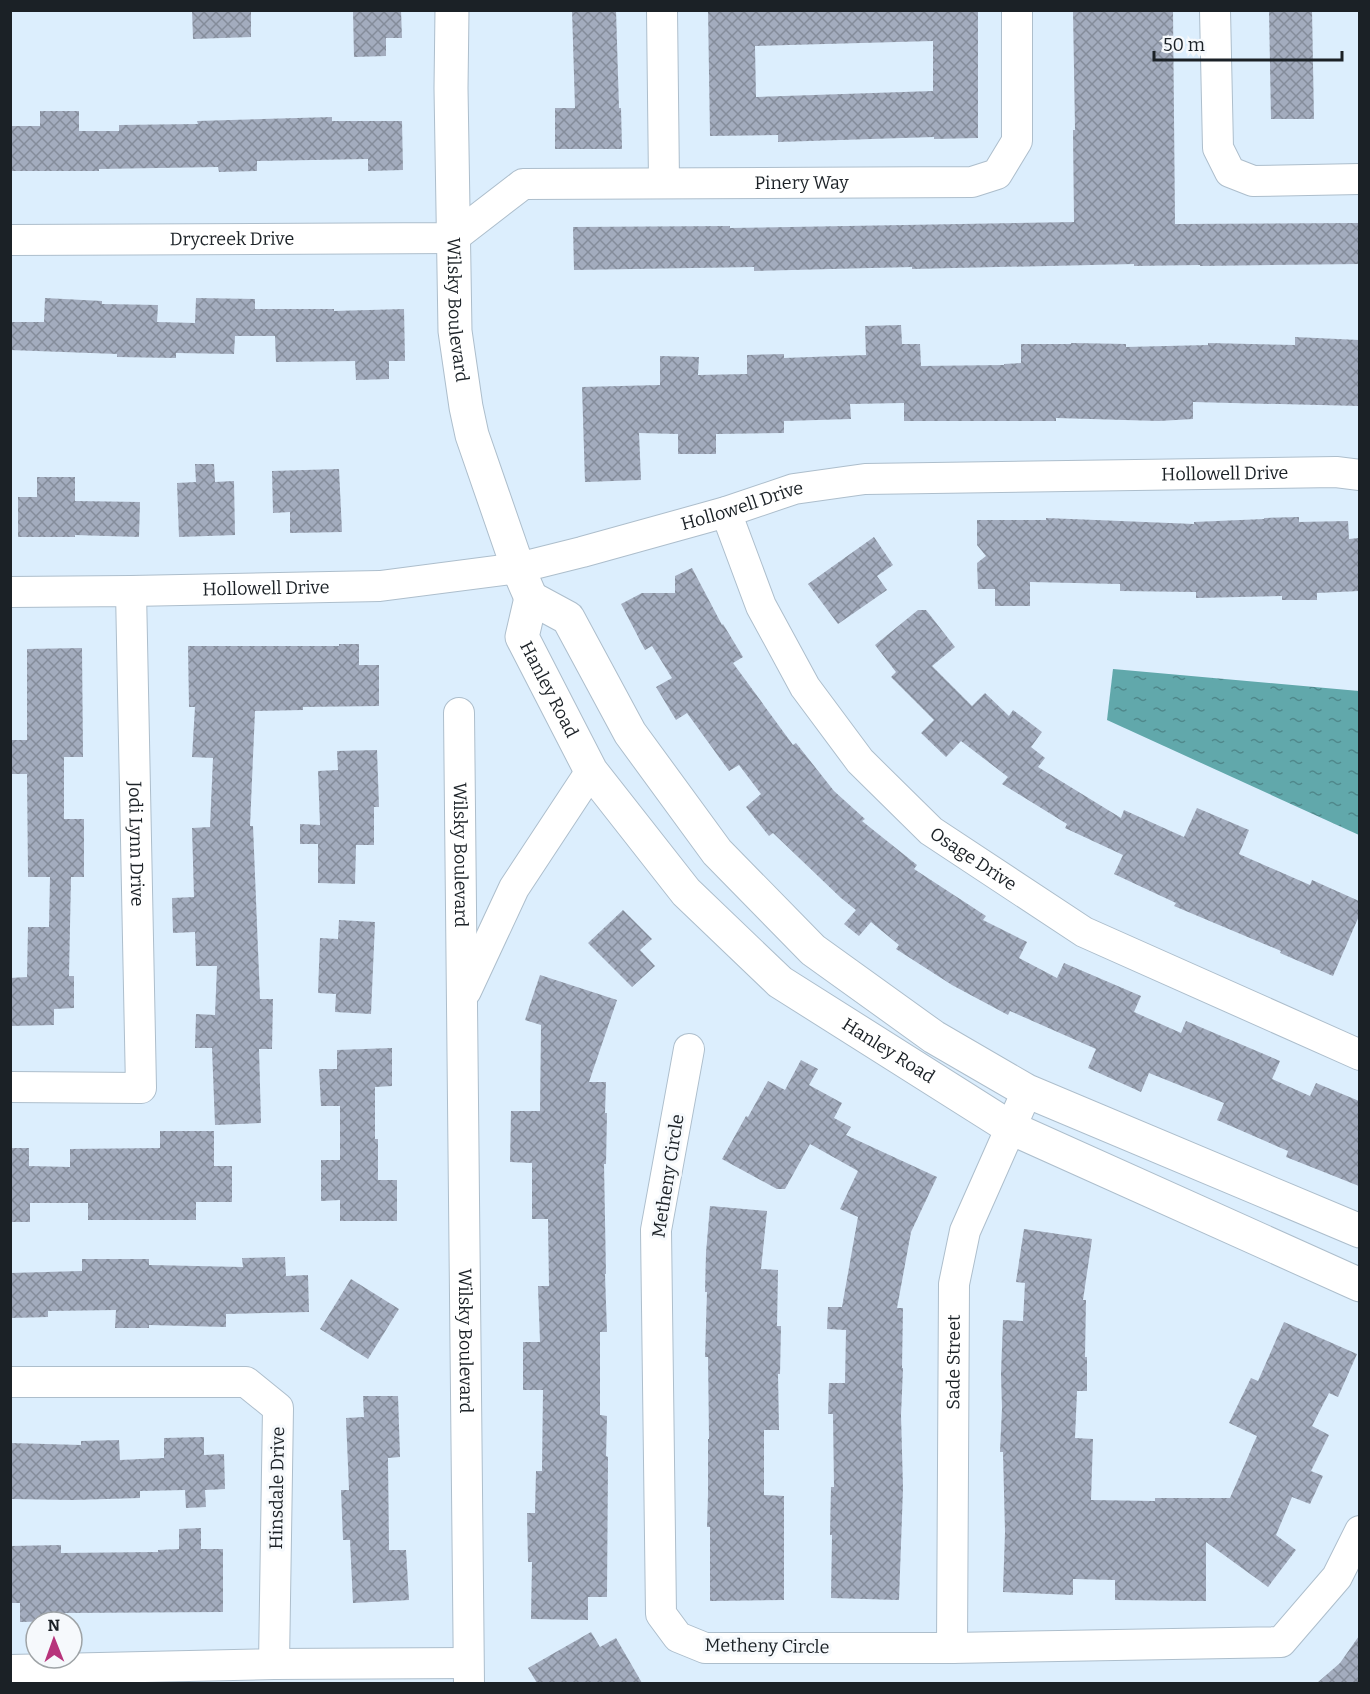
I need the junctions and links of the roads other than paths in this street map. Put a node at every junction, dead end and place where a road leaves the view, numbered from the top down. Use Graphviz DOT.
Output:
graph roads {
  1 [pos="452,10"];
  2 [pos="662,10"];
  3 [pos="1017,10"];
  4 [pos="1215,10"];
  5 [pos="1359,179"];
  6 [pos="664,182"];
  7 [pos="453,238"];
  8 [pos="10,240"];
  9 [pos="1359,475"];
  10 [pos="726,512"];
  11 [pos="524,583"];
  12 [pos="131,591"];
  13 [pos="10,592"];
  14 [pos="459,713"];
  15 [pos="591,771"];
  16 [pos="462,999"];
  17 [pos="689,1049"];
  18 [pos="1359,1055"];
  19 [pos="10,1087"];
  20 [pos="1028,1091"];
  21 [pos="1011,1128"];
  22 [pos="1359,1231"];
  23 [pos="1359,1285"];
  24 [pos="10,1382"];
  25 [pos="1359,1532"];
  26 [pos="952,1648"];
  27 [pos="274,1664"];
  28 [pos="10,1670"];
  29 [pos="468,1673"];
  1 -- 7 [label="main road, Wilsky Boulevard"];
  2 -- 6 [label="street"];
  3 -- 6 [label="street, Pinery Way"];
  4 -- 5 [label="street"];
  6 -- 7 [label="street, Pinery Way"];
  7 -- 8 [label="street, Drycreek Drive"];
  7 -- 11 [label="main road, Wilsky Boulevard"];
  9 -- 10 [label="street, Hollowell Drive"];
  10 -- 11 [label="street, Hollowell Drive"];
  10 -- 18 [label="street, Osage Drive"];
  11 -- 12 [label="street, Hollowell Drive"];
  11 -- 15 [label="main road, Hanley Road"];
  11 -- 20 [label="main road, Hanley Road"];
  12 -- 13 [label="street"];
  12 -- 19 [label="street, Jodi Lynn Drive"];
  14 -- 16 [label="street, Wilsky Boulevard"];
  15 -- 16 [label="street, Wilsky Boulevard"];
  15 -- 21 [label="main road, Hanley Road"];
  16 -- 29 [label="street, Wilsky Boulevard"];
  17 -- 26 [label="street, Metheny Circle"];
  20 -- 21 [label="street, Sade Street"];
  20 -- 22 [label="main road, Hanley Road"];
  21 -- 23 [label="main road, Hanley Road"];
  21 -- 26 [label="street, Sade Street"];
  24 -- 27 [label="street, Hinsdale Drive"];
  25 -- 26 [label="street, Metheny Circle"];
  27 -- 28 [label="street"];
  27 -- 29 [label="street"];
}
